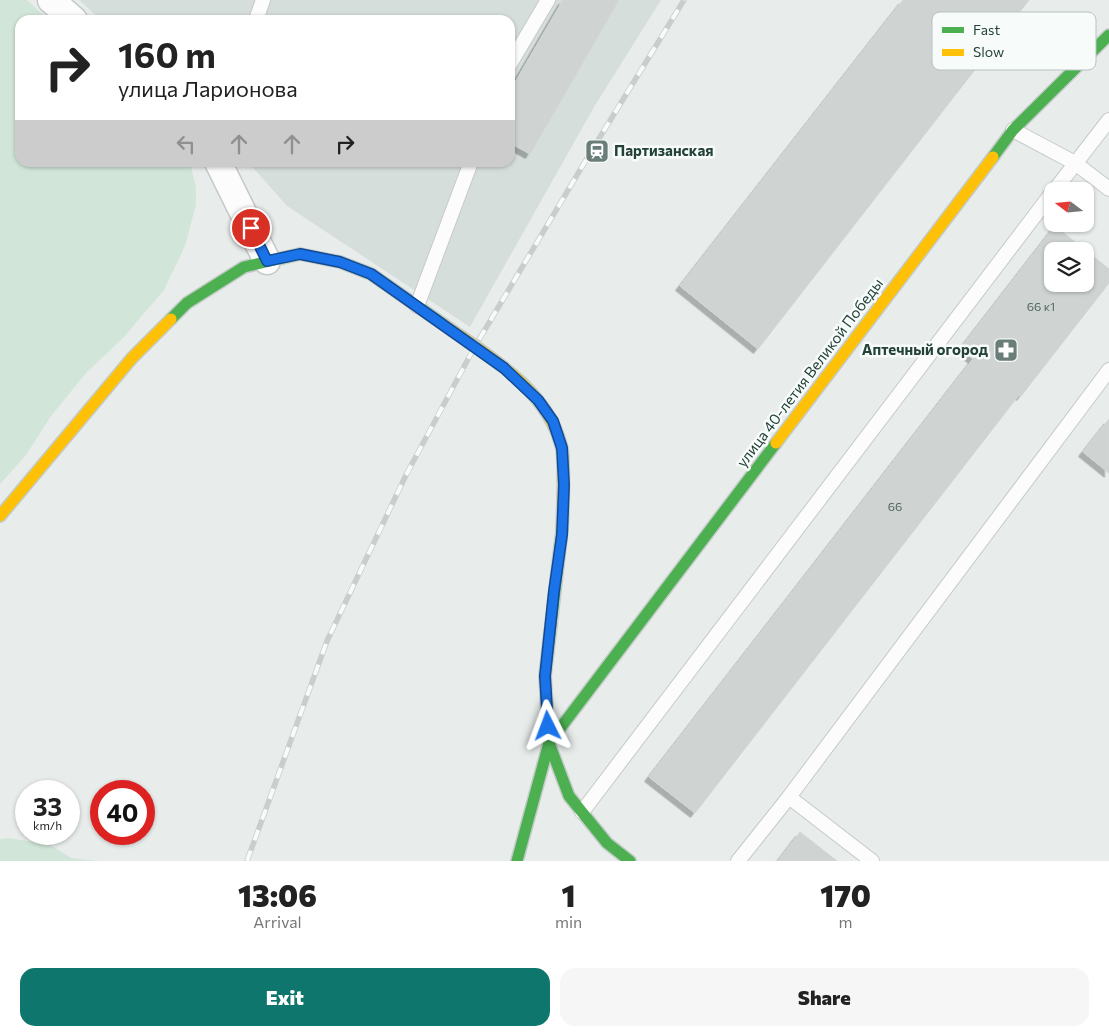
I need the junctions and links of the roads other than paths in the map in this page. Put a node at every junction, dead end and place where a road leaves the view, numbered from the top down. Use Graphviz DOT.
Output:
graph roads {
  1 [pos="51,0"];
  2 [pos="263,0"];
  3 [pos="548,0"];
  4 [pos="68,15"];
  5 [pos="258,15"];
  6 [pos="1109,34"];
  7 [pos="1096,47"];
  8 [pos="515,56"];
  9 [pos="1073,70"];
  10 [pos="1109,120"];
  11 [pos="1013,130"];
  12 [pos="1075,163"];
  13 [pos="220,167"];
  14 [pos="469,167"];
  15 [pos="1061,182"];
  16 [pos="1109,189"];
  17 [pos="1044,204"];
  18 [pos="267,261"];
  19 [pos="417,306"];
  20 [pos="1109,370"];
  21 [pos="0,516"];
  22 [pos="550,742"];
  23 [pos="789,797"];
  24 [pos="582,812"];
  25 [pos="517,861"];
  26 [pos="630,861"];
  27 [pos="738,861"];
  28 [pos="872,861"];
  1 -- 4 [label="street"];
  2 -- 5 [label="lane"];
  3 -- 8 [label="lane"];
  6 -- 7 [label="street, улица 40-летия Великой Победы"];
  9 -- 11 [label="street, улица 40-летия Великой Победы"];
  10 -- 12 [label="lane"];
  11 -- 12 [label="lane"];
  11 -- 22 [label="street, улица 40-летия Великой Победы"];
  12 -- 15 [label="lane"];
  12 -- 16 [label="lane"];
  13 -- 18 [label="street"];
  14 -- 19 [label="lane"];
  17 -- 24 [label="lane"];
  18 -- 19 [label="street"];
  18 -- 21 [label="street"];
  19 -- 22 [label="street"];
  20 -- 23 [label="lane"];
  22 -- 24 [label="street"];
  22 -- 25 [label="street"];
  23 -- 27 [label="lane"];
  23 -- 28 [label="lane"];
  24 -- 26 [label="street"];
}
